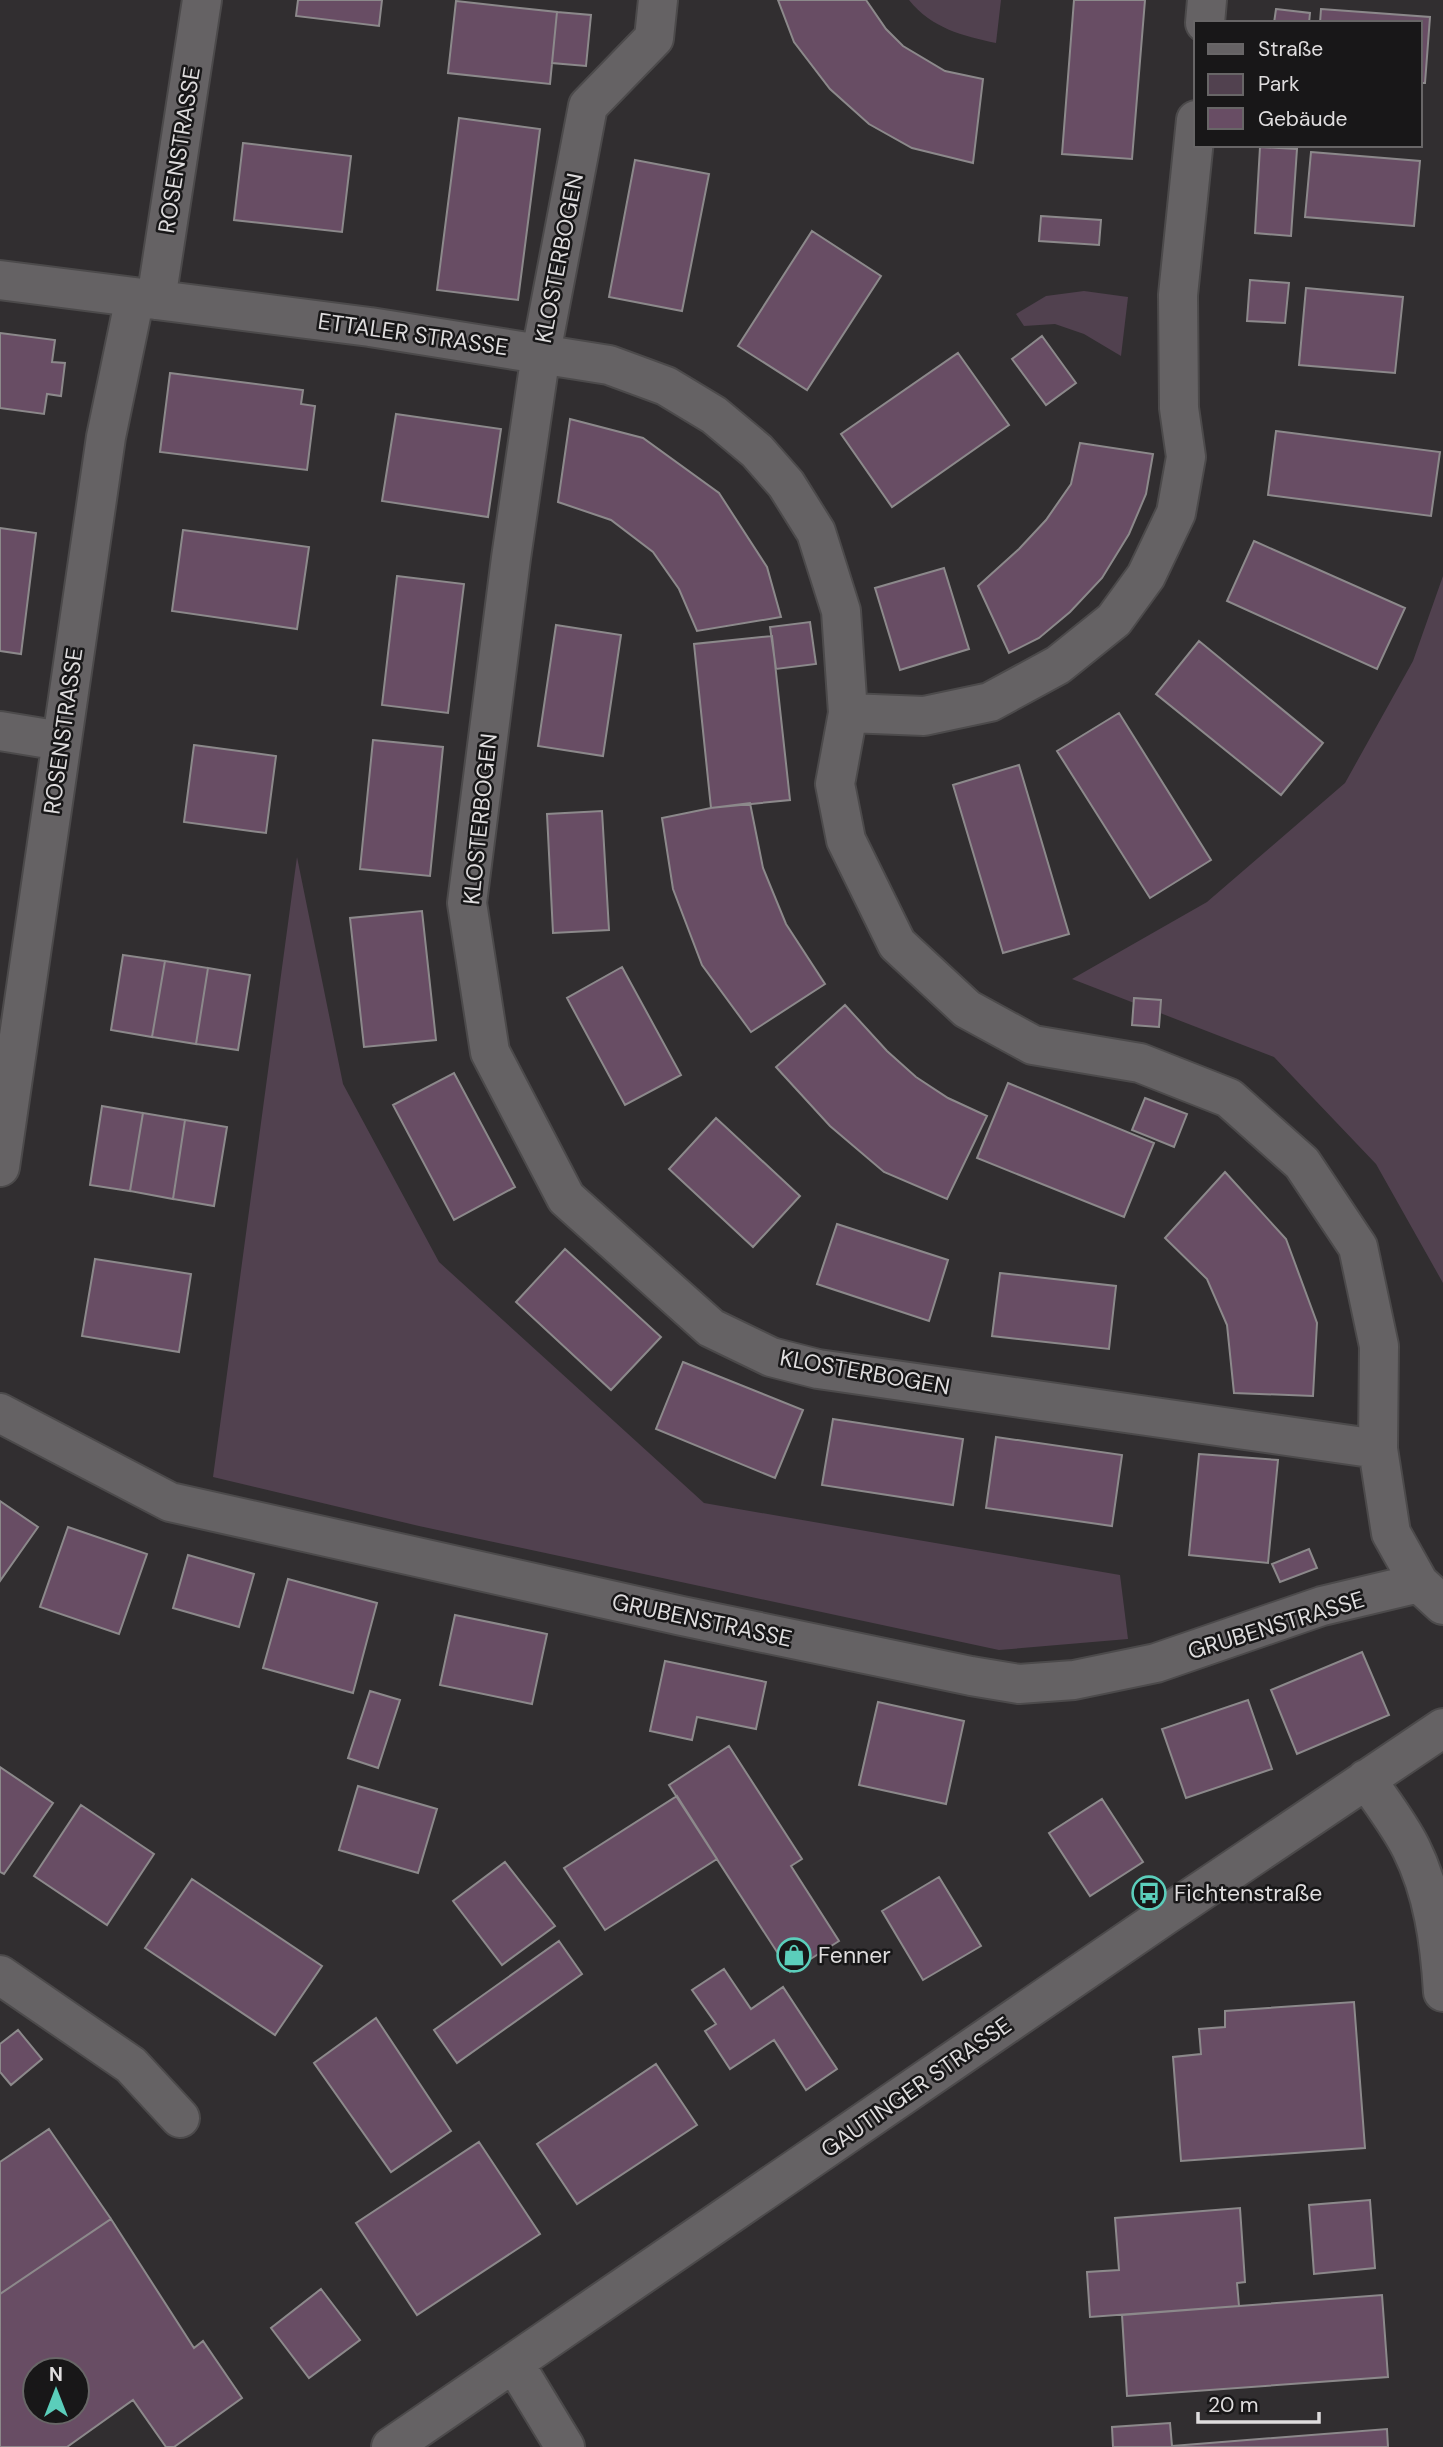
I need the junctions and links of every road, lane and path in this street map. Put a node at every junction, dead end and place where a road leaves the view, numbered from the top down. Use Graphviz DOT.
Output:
graph roads {
  1 [pos="202,0"];
  2 [pos="658,0"];
  3 [pos="1207,0"];
  4 [pos="1205,21"];
  5 [pos="1194,139"];
  6 [pos="0,280"];
  7 [pos="145,299"];
  8 [pos="541,353"];
  9 [pos="848,713"];
  10 [pos="0,731"];
  11 [pos="61,741"];
  12 [pos="0,1167"];
  13 [pos="0,1413"];
  14 [pos="1378,1449"];
  15 [pos="1431,1594"];
  16 [pos="1443,1728"];
  17 [pos="1366,1779"];
  18 [pos="1442,1971"];
  19 [pos="0,1975"];
  20 [pos="180,2118"];
  21 [pos="514,2363"];
  22 [pos="391,2447"];
  23 [pos="565,2447"];
  1 -- 7 [label="street, ROSENSTRASSE"];
  2 -- 8 [label="street, KLOSTERBOGEN"];
  3 -- 4 [label="street"];
  5 -- 9 [label="street"];
  6 -- 7 [label="street, ETTALER STRASSE"];
  7 -- 8 [label="street, ETTALER STRASSE"];
  7 -- 11 [label="street, ROSENSTRASSE"];
  8 -- 9 [label="street, ETTALER STRASSE"];
  8 -- 14 [label="street, KLOSTERBOGEN"];
  9 -- 14 [label="street, ETTALER STRASSE"];
  10 -- 11 [label="street"];
  11 -- 12 [label="street, ROSENSTRASSE"];
  13 -- 15 [label="street, GRUBENSTRASSE"];
  14 -- 15 [label="street, ETTALER STRASSE"];
  16 -- 17 [label="street, GAUTINGER STRASSE"];
  17 -- 18 [label="street"];
  17 -- 21 [label="street, GAUTINGER STRASSE"];
  19 -- 20 [label="street"];
  21 -- 22 [label="street, GAUTINGER STRASSE"];
  21 -- 23 [label="street"];
}
